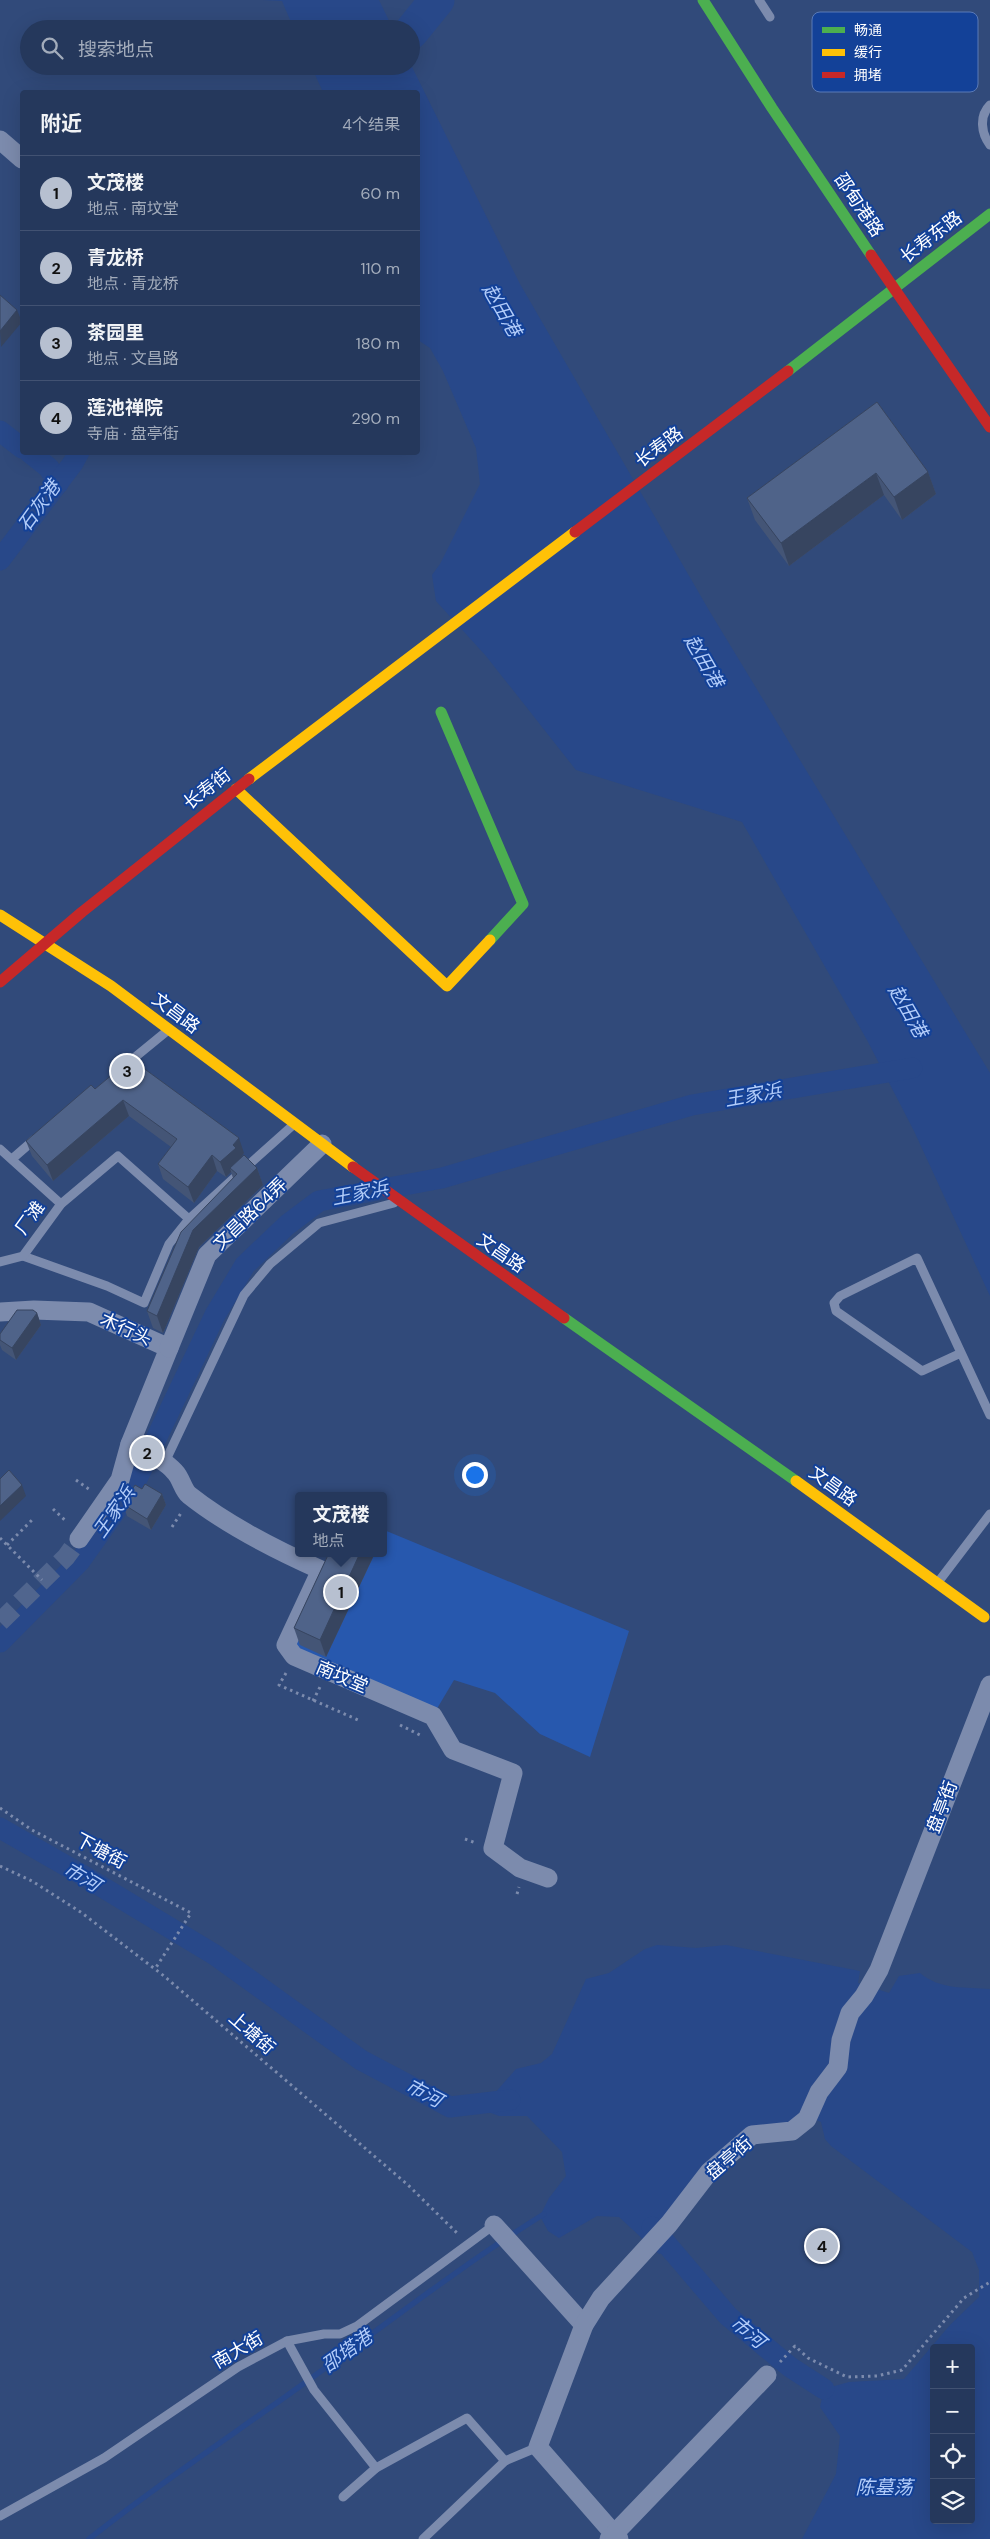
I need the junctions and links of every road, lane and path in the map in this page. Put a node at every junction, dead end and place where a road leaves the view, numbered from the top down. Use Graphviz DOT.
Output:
graph roads {
  1 [pos="703,0"];
  2 [pos="760,0"];
  3 [pos="770,16"];
  4 [pos="990,105"];
  5 [pos="0,140"];
  6 [pos="990,145"];
  7 [pos="20,157"];
  8 [pos="990,214"];
  9 [pos="894,289"];
  10 [pos="990,427"];
  11 [pos="442,630"];
  12 [pos="441,712"];
  13 [pos="236,788"];
  14 [pos="0,915"];
  15 [pos="45,943"];
  16 [pos="0,982"];
  17 [pos="169,1030"];
  18 [pos="116,1072"];
  19 [pos="295,1123"];
  20 [pos="42,1134"];
  21 [pos="322,1144"];
  22 [pos="0,1149"];
  23 [pos="12,1159"];
  24 [pos="399,1202"];
  25 [pos="60,1204"];
  26 [pos="188,1218"];
  27 [pos="23,1256"];
  28 [pos="0,1262"];
  29 [pos="0,1312"];
  30 [pos="169,1348"];
  31 [pos="961,1353"];
  32 [pos="990,1415"];
  33 [pos="134,1446"];
  34 [pos="162,1461"];
  35 [pos="990,1514"];
  36 [pos="34,1518"];
  37 [pos="0,1538"];
  38 [pos="80,1539"];
  39 [pos="7,1545"];
  40 [pos="42,1580"];
  41 [pos="938,1583"];
  42 [pos="987,1625"];
  43 [pos="279,1685"];
  44 [pos="990,1685"];
  45 [pos="358,1720"];
  46 [pos="0,1808"];
  47 [pos="0,1866"];
  48 [pos="548,1878"];
  49 [pos="155,1969"];
  50 [pos="502,2234"];
  51 [pos="467,2246"];
  52 [pos="990,2282"];
  53 [pos="584,2325"];
  54 [pos="287,2341"];
  55 [pos="787,2354"];
  56 [pos="767,2375"];
  57 [pos="538,2447"];
  58 [pos="505,2461"];
  59 [pos="376,2468"];
  60 [pos="343,2497"];
  61 [pos="0,2516"];
  62 [pos="614,2537"];
  63 [pos="422,2539"];
  1 -- 9 [label="street, 邵甸港路"];
  2 -- 3 [label="lane"];
  4 -- 6 [label="lane"];
  5 -- 7 [label="street"];
  8 -- 9 [label="street, 长寿东路"];
  9 -- 10 [label="street, 邵甸港路"];
  9 -- 11 [label="street, 长寿路"];
  11 -- 13 [label="street, 长寿街"];
  12 -- 13 [label="street"];
  13 -- 15 [label="street, 长寿街"];
  14 -- 15 [label="street, 文昌路"];
  15 -- 16 [label="street, 长寿街"];
  15 -- 17 [label="street, 文昌路"];
  17 -- 18 [label="lane"];
  17 -- 19 [label="street, 文昌路"];
  19 -- 21 [label="street, 文昌路"];
  19 -- 26 [label="lane"];
  20 -- 23 [label="lane"];
  21 -- 24 [label="street, 文昌路"];
  21 -- 30 [label="street, 文昌路64弄"];
  22 -- 23 [label="lane"];
  23 -- 25 [label="lane"];
  24 -- 34 [label="lane"];
  24 -- 41 [label="street, 文昌路"];
  25 -- 26 [label="lane, 厂滩"];
  25 -- 27 [label="lane, 厂滩"];
  26 -- 27 [label="lane"];
  27 -- 28 [label="lane, 厂滩"];
  29 -- 30 [label="street, 木行头"];
  30 -- 33 [label="street, 木行头"];
  31 -- 31 [label="lane"];
  31 -- 32 [label="lane"];
  33 -- 34 [label="street"];
  33 -- 38 [label="street, 木行头"];
  34 -- 48 [label="street, 南坟堂"];
  35 -- 41 [label="lane"];
  36 -- 39 [label="path"];
  37 -- 39 [label="path"];
  39 -- 40 [label="path"];
  41 -- 42 [label="street, 文昌路"];
  43 -- 45 [label="path"];
  44 -- 53 [label="street, 盘亭街"];
  46 -- 49 [label="path, 下塘街"];
  47 -- 49 [label="path, 上塘街"];
  49 -- 51 [label="path, 上塘街"];
  50 -- 51 [label="lane, 南大街"];
  50 -- 53 [label="street"];
  51 -- 54 [label="lane, 南大街"];
  52 -- 55 [label="path"];
  53 -- 57 [label="street, 盘亭街"];
  54 -- 59 [label="lane"];
  54 -- 61 [label="lane, 南大街"];
  56 -- 62 [label="street"];
  57 -- 58 [label="lane"];
  57 -- 62 [label="street"];
  58 -- 59 [label="lane"];
  58 -- 63 [label="lane"];
  59 -- 60 [label="lane"];
}
